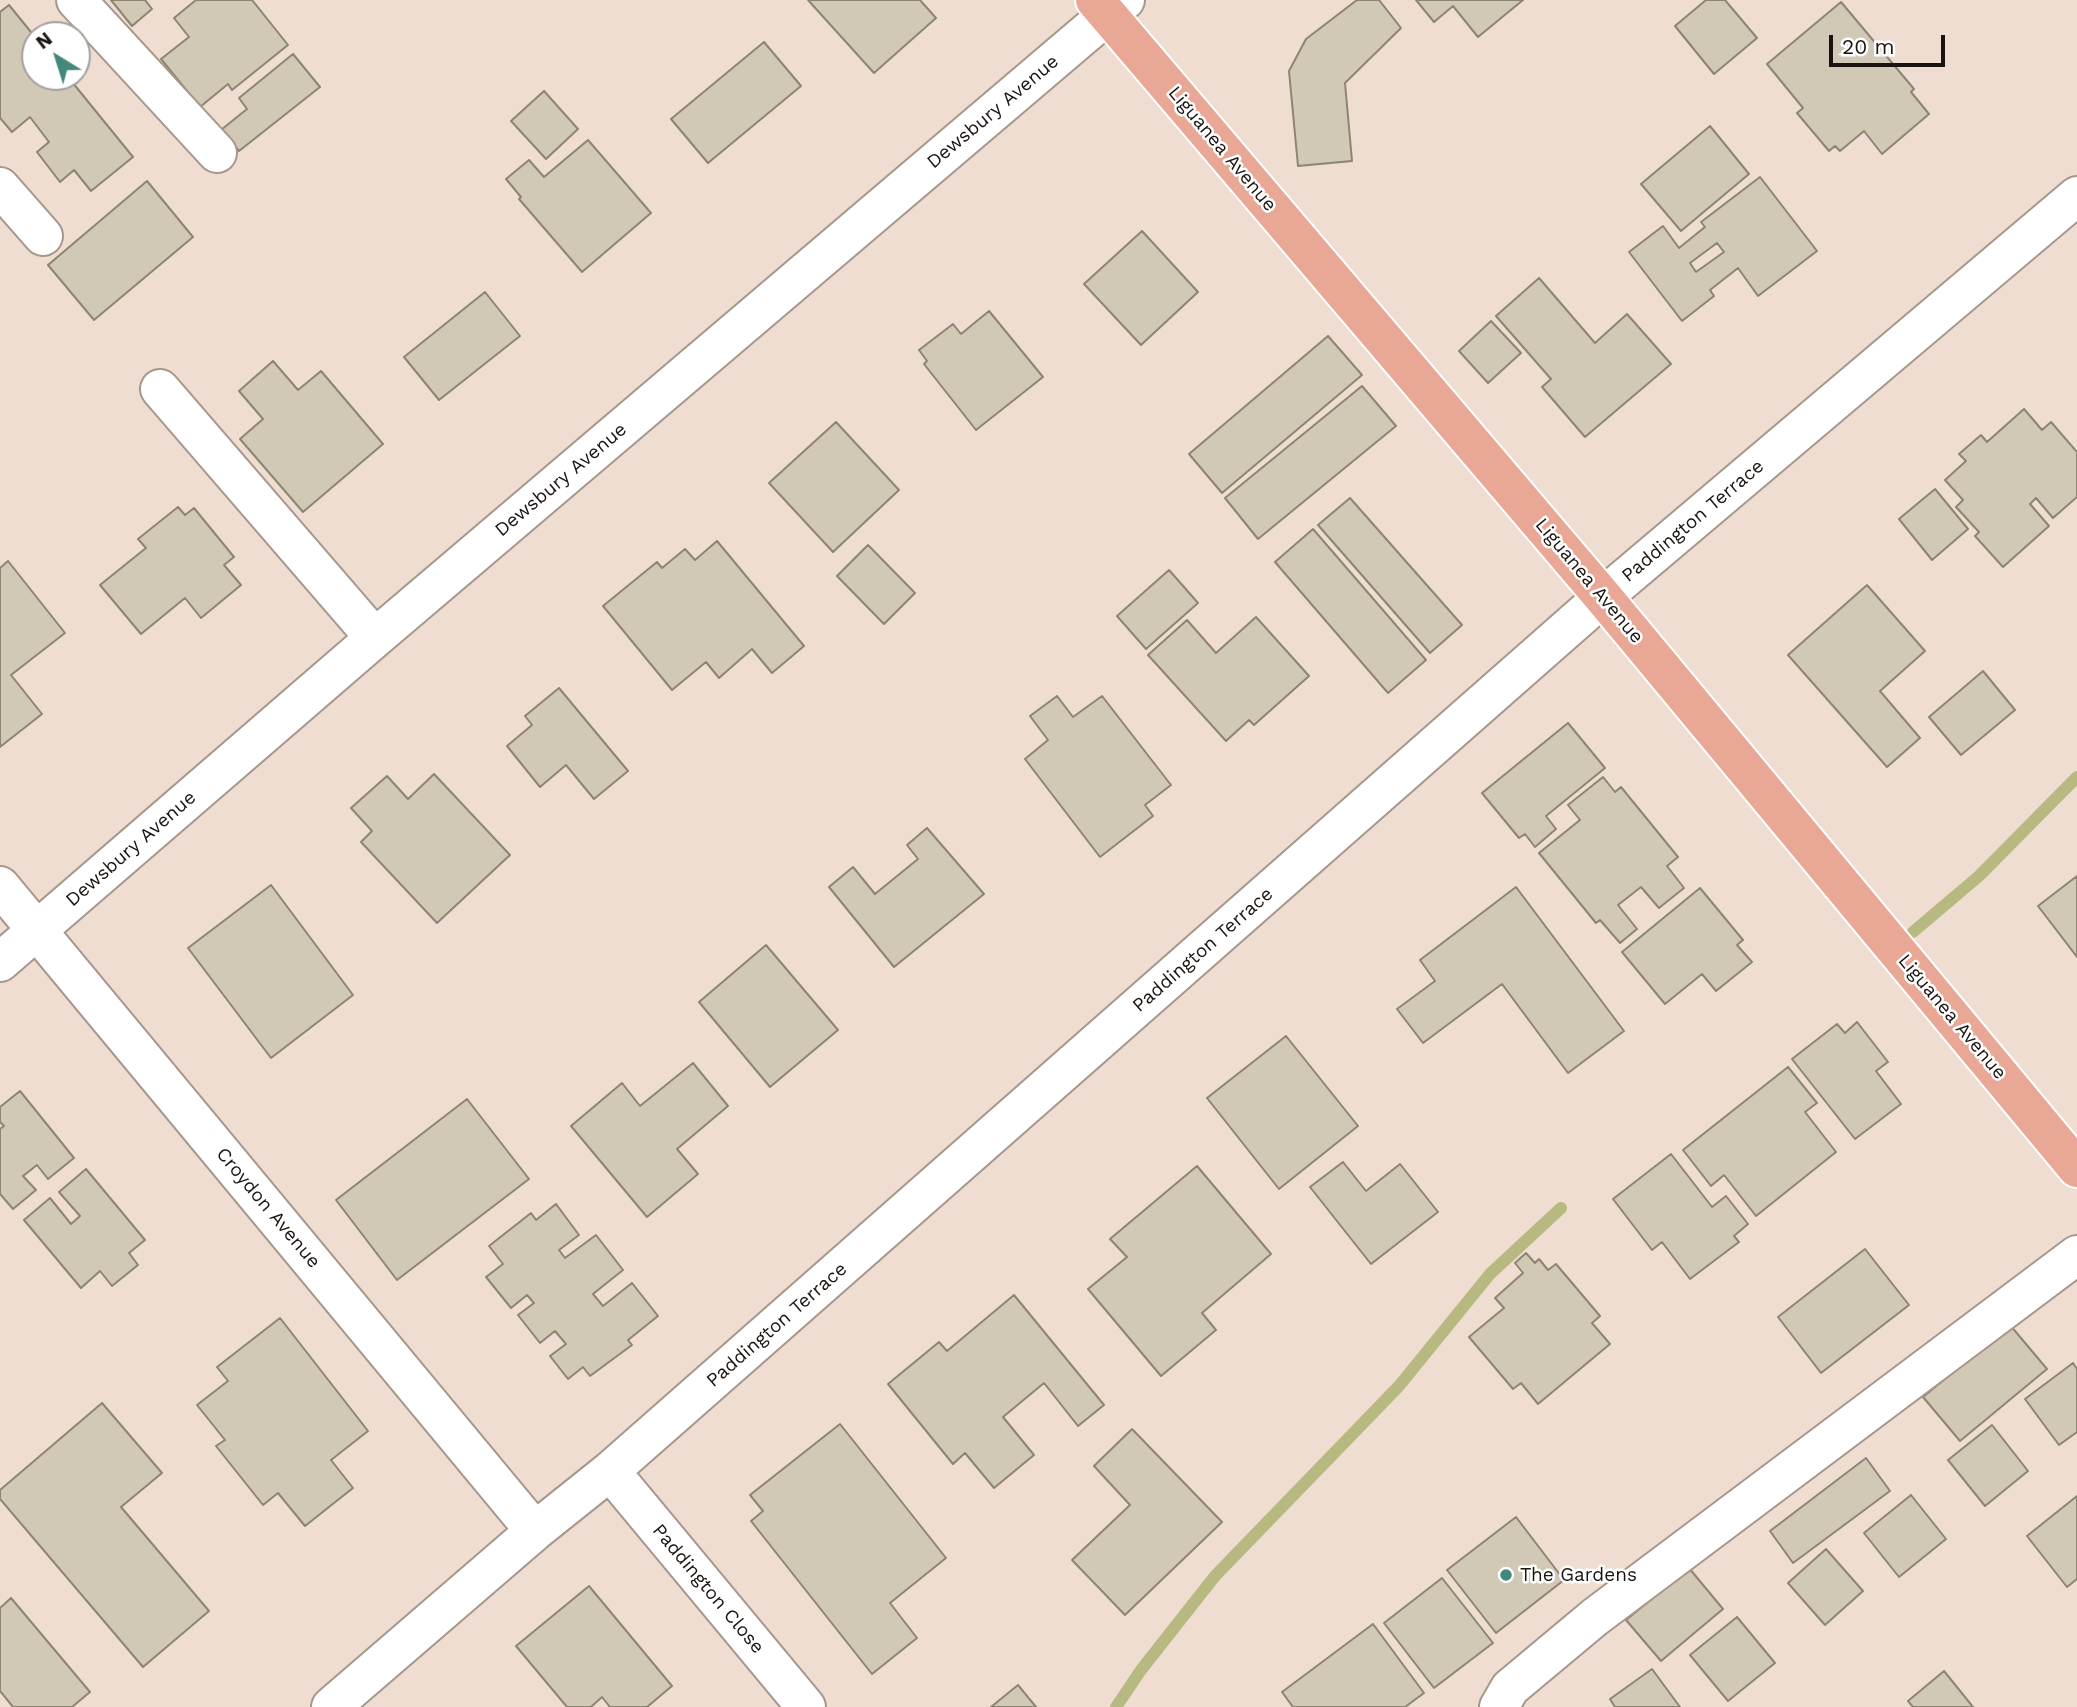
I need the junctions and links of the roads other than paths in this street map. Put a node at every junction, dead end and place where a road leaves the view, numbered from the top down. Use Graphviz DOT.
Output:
graph roads {
  1 [pos="76,0"];
  2 [pos="1109,5"];
  3 [pos="218,153"];
  4 [pos="0,187"];
  5 [pos="2077,196"];
  6 [pos="43,236"];
  7 [pos="160,389"];
  8 [pos="1604,597"];
  9 [pos="375,638"];
  10 [pos="0,886"];
  11 [pos="37,929"];
  12 [pos="0,962"];
  13 [pos="2075,1162"];
  14 [pos="2077,1255"];
  15 [pos="610,1471"];
  16 [pos="535,1531"];
  17 [pos="331,1707"];
  18 [pos="806,1707"];
  19 [pos="1499,1707"];
  1 -- 3 [label="street"];
  2 -- 8 [label="main road, Liguanea Avenue"];
  2 -- 9 [label="street, Dewsbury Avenue"];
  4 -- 6 [label="street"];
  5 -- 8 [label="street, Paddington Terrace"];
  7 -- 9 [label="street"];
  8 -- 13 [label="main road, Liguanea Avenue"];
  8 -- 15 [label="street, Paddington Terrace"];
  9 -- 11 [label="street, Dewsbury Avenue"];
  10 -- 11 [label="street, Croydon Avenue"];
  11 -- 12 [label="street, Dewsbury Avenue"];
  11 -- 16 [label="street, Croydon Avenue"];
  14 -- 19 [label="street"];
  15 -- 16 [label="street, Paddington Terrace"];
  15 -- 18 [label="street, Paddington Close"];
  16 -- 17 [label="street, Paddington Terrace"];
}
